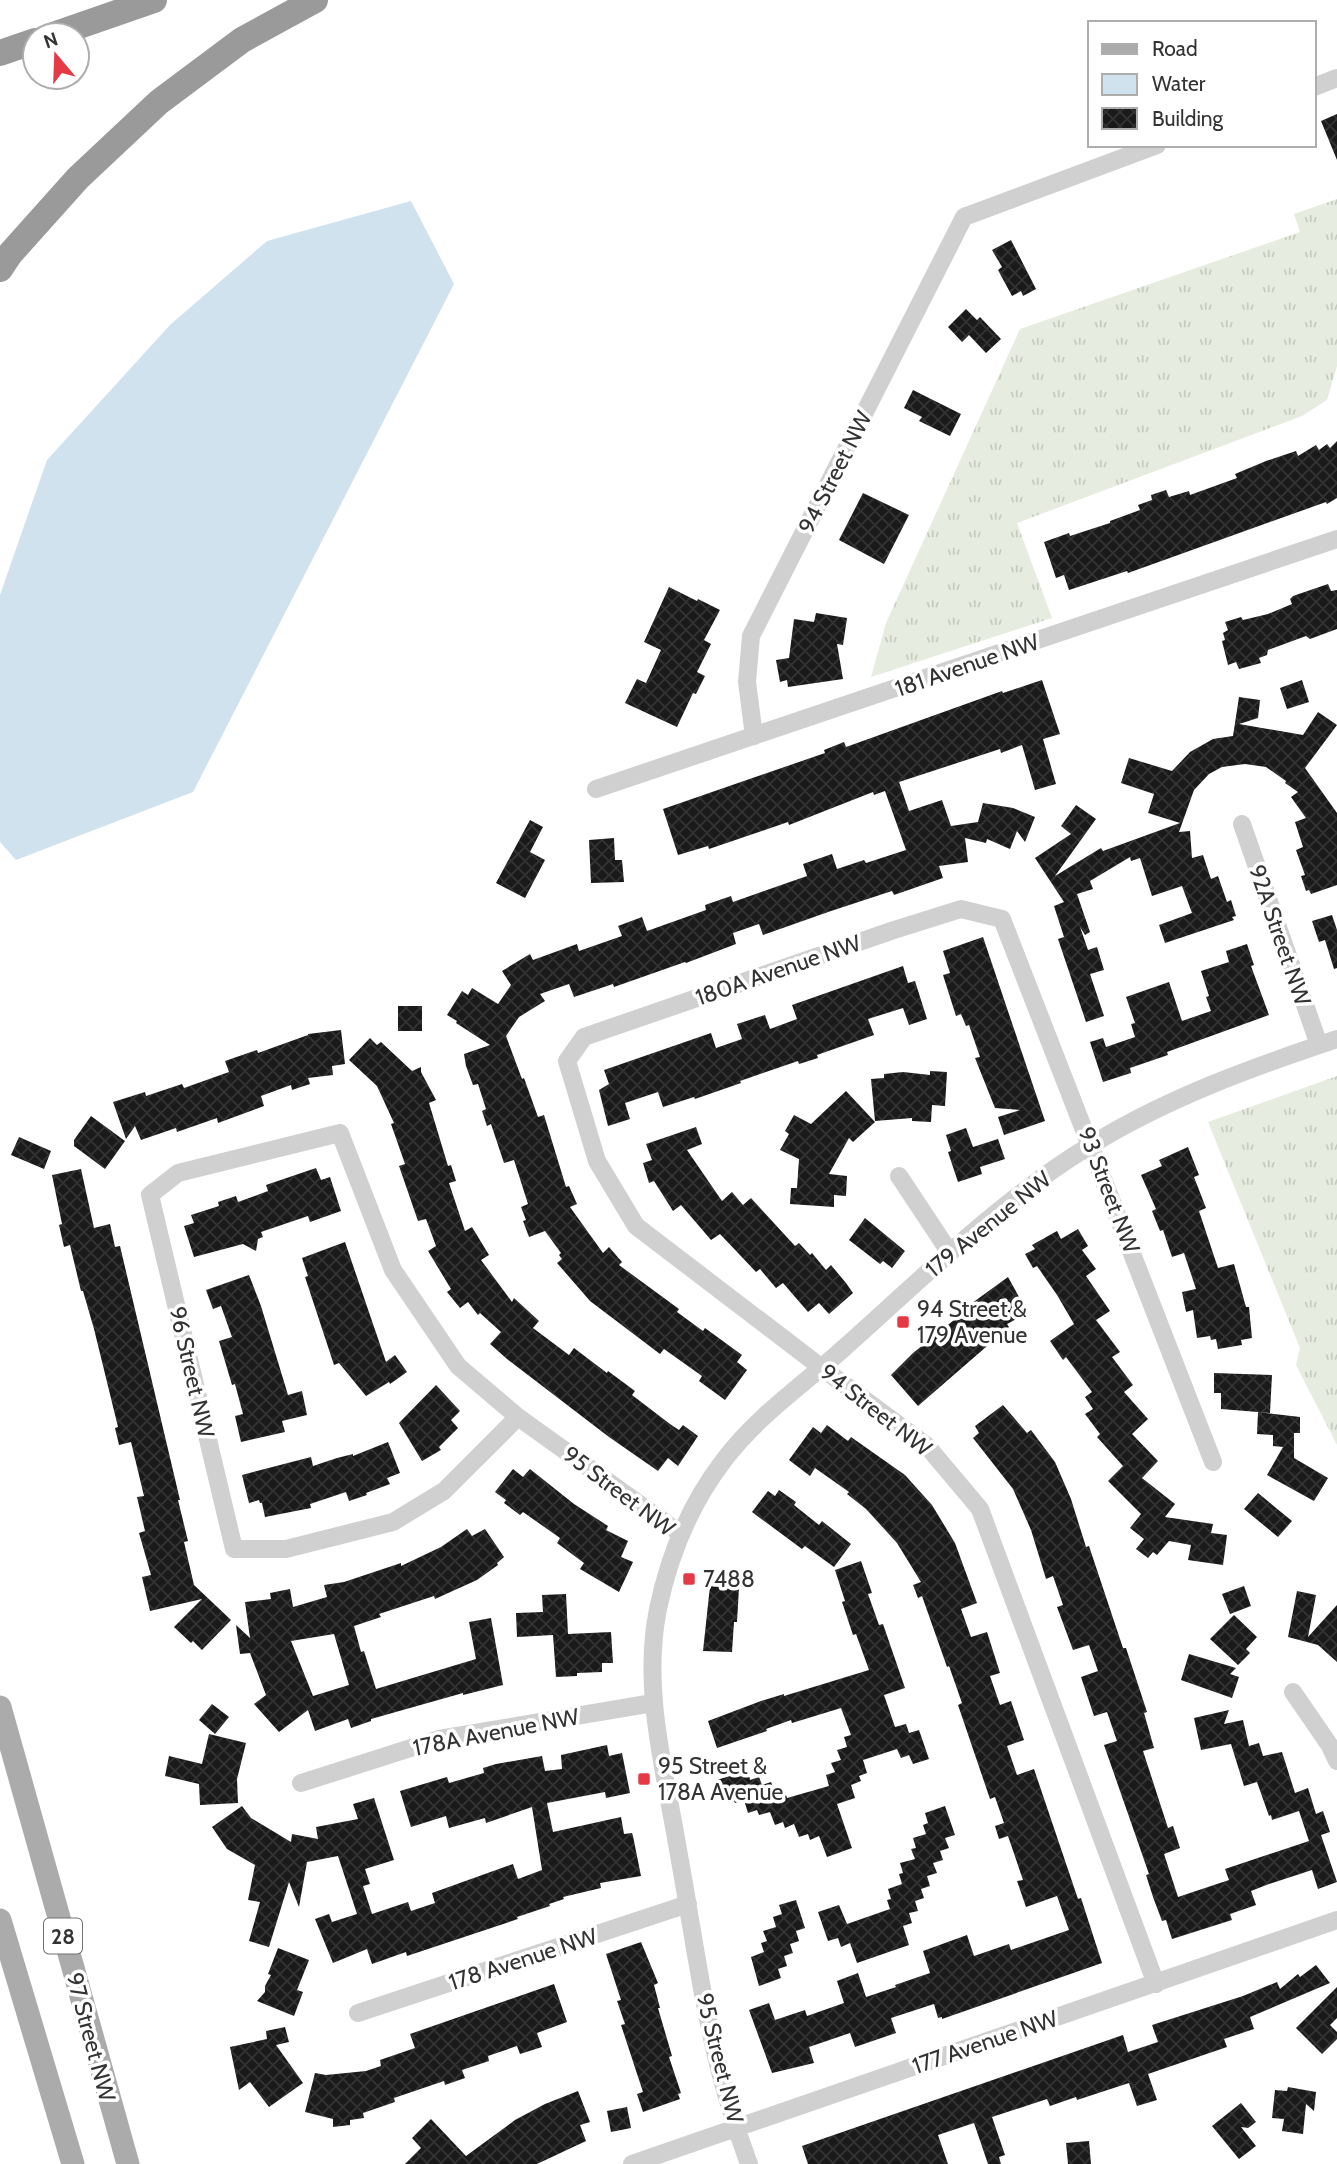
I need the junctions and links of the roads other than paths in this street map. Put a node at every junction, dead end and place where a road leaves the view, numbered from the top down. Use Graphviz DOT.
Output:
graph roads {
  1 [pos="154,0"];
  2 [pos="314,0"];
  3 [pos="91,22"];
  4 [pos="21,46"];
  5 [pos="0,53"];
  6 [pos="1337,78"];
  7 [pos="1316,86"];
  8 [pos="1152,147"];
  9 [pos="0,269"];
  10 [pos="1337,539"];
  11 [pos="754,736"];
  12 [pos="596,789"];
  13 [pos="1242,824"];
  14 [pos="1002,919"];
  15 [pos="1337,1040"];
  16 [pos="1319,1045"];
  17 [pos="567,1061"];
  18 [pos="1091,1144"];
  19 [pos="899,1176"];
  20 [pos="150,1195"];
  21 [pos="950,1254"];
  22 [pos="822,1368"];
  23 [pos="518,1417"];
  24 [pos="1213,1462"];
  25 [pos="681,1534"];
  26 [pos="1293,1692"];
  27 [pos="653,1703"];
  28 [pos="0,1707"];
  29 [pos="1337,1761"];
  30 [pos="301,1783"];
  31 [pos="688,1904"];
  32 [pos="0,1920"];
  33 [pos="1337,1920"];
  34 [pos="1156,1984"];
  35 [pos="358,2013"];
  36 [pos="736,2127"];
  37 [pos="73,2164"];
  38 [pos="128,2164"];
  39 [pos="632,2164"];
  40 [pos="749,2164"];
  1 -- 3 [label="highway"];
  2 -- 9 [label="highway"];
  4 -- 5 [label="highway"];
  6 -- 7 [label="street"];
  8 -- 11 [label="street, 94 Street NW"];
  10 -- 11 [label="street, 181 Avenue NW"];
  11 -- 12 [label="street, 181 Avenue NW"];
  13 -- 16 [label="street, 92A Street NW"];
  14 -- 17 [label="street, 180A Avenue NW"];
  14 -- 18 [label="street, 93 Street NW"];
  15 -- 16 [label="street, 179 Avenue NW"];
  16 -- 18 [label="street, 179 Avenue NW"];
  17 -- 22 [label="street, 94 Street NW"];
  18 -- 21 [label="street, 179 Avenue NW"];
  18 -- 24 [label="street, 93 Street NW"];
  19 -- 21 [label="street"];
  20 -- 23 [label="street, 95 Street NW"];
  20 -- 23 [label="street, 96 Street NW"];
  21 -- 22 [label="street, 179 Avenue NW"];
  22 -- 25 [label="street, 179 Avenue NW"];
  22 -- 34 [label="street, 94 Street NW"];
  23 -- 25 [label="street, 95 Street NW"];
  25 -- 27 [label="street, 95 Street NW"];
  26 -- 29 [label="street"];
  27 -- 30 [label="street, 178A Avenue NW"];
  27 -- 31 [label="street, 95 Street NW"];
  28 -- 38 [label="main road, 97 Street NW / 28"];
  31 -- 35 [label="street, 178 Avenue NW"];
  31 -- 36 [label="street, 95 Street NW"];
  32 -- 37 [label="main road, 28"];
  33 -- 34 [label="street, 177 Avenue NW"];
  34 -- 36 [label="street, 177 Avenue NW"];
  36 -- 39 [label="street, 177 Avenue NW"];
  36 -- 40 [label="street, 95 Street NW"];
}
